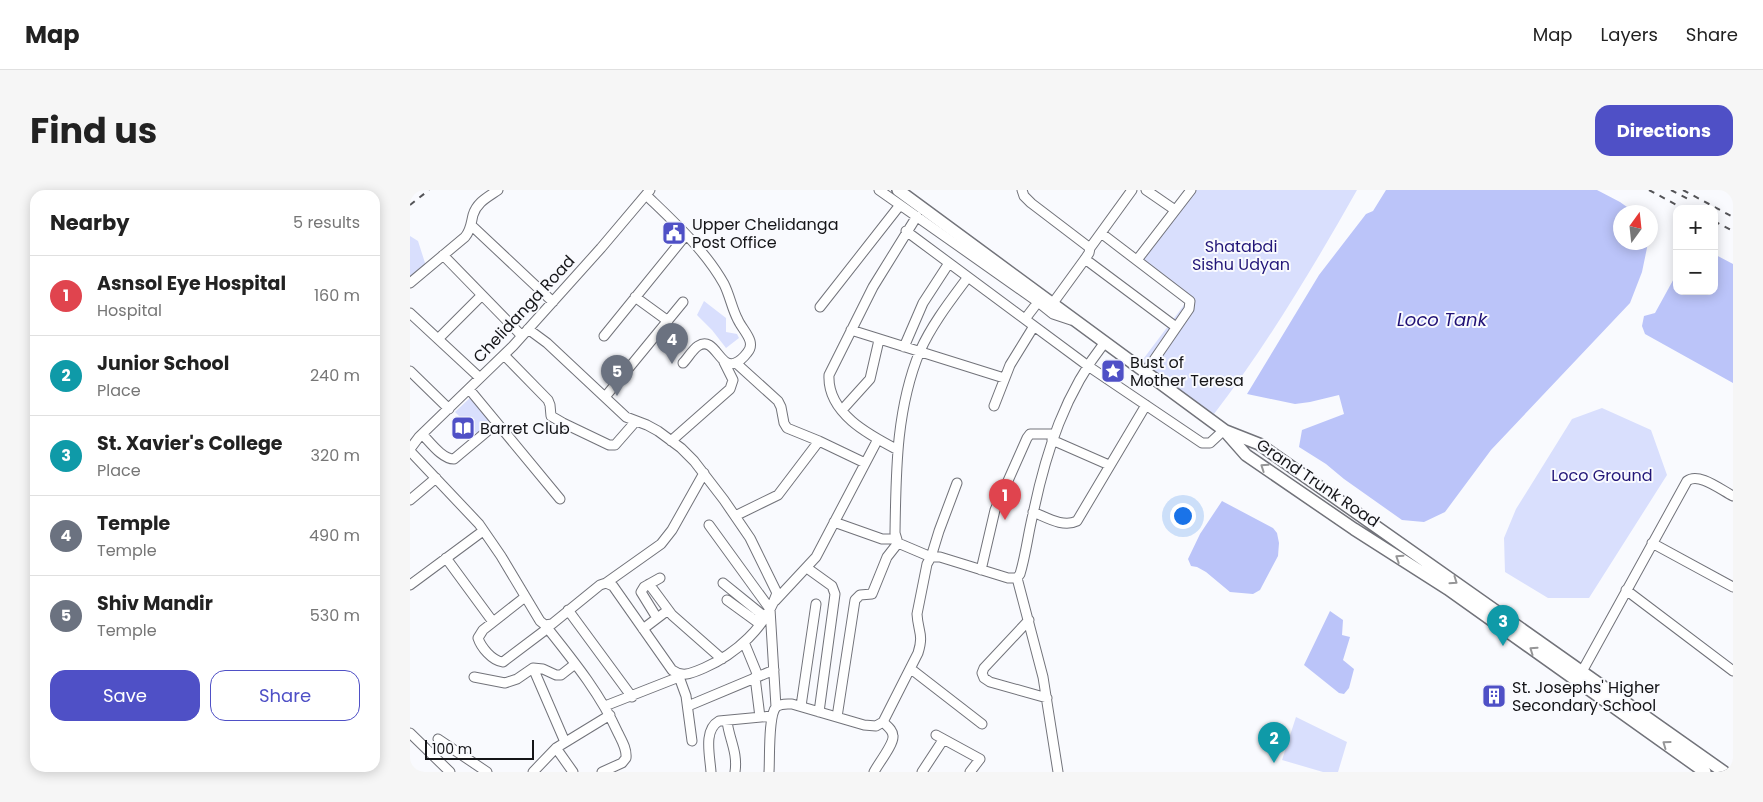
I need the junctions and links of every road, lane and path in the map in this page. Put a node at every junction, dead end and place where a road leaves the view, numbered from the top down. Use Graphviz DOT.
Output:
graph roads {
  1 [pos="498,190"];
  2 [pos="879,190"];
  3 [pos="1022,190"];
  4 [pos="1132,190"];
  5 [pos="1146,190"];
  6 [pos="1191,190"];
  7 [pos="902,191"];
  8 [pos="648,193"];
  9 [pos="900,205"];
  10 [pos="1175,210"];
  11 [pos="917,216"];
  12 [pos="472,225"];
  13 [pos="906,232"];
  14 [pos="1101,233"];
  15 [pos="686,235"];
  16 [pos="1090,248"];
  17 [pos="443,255"];
  18 [pos="1085,259"];
  19 [pos="1137,260"];
  20 [pos="949,262"];
  21 [pos="968,276"];
  22 [pos="410,283"];
  23 [pos="482,295"];
  24 [pos="636,297"];
  25 [pos="553,302"];
  26 [pos="683,302"];
  27 [pos="1038,302"];
  28 [pos="1053,303"];
  29 [pos="820,308"];
  30 [pos="410,313"];
  31 [pos="1025,320"];
  32 [pos="668,321"];
  33 [pos="1079,322"];
  34 [pos="1034,326"];
  35 [pos="1176,327"];
  36 [pos="528,328"];
  37 [pos="851,330"];
  38 [pos="522,336"];
  39 [pos="604,336"];
  40 [pos="438,339"];
  41 [pos="879,340"];
  42 [pos="1105,342"];
  43 [pos="904,347"];
  44 [pos="921,350"];
  45 [pos="504,354"];
  46 [pos="724,362"];
  47 [pos="683,363"];
  48 [pos="736,363"];
  49 [pos="1088,366"];
  50 [pos="410,371"];
  51 [pos="1145,373"];
  52 [pos="480,378"];
  53 [pos="1004,378"];
  54 [pos="469,389"];
  55 [pos="605,397"];
  56 [pos="994,406"];
  57 [pos="1146,406"];
  58 [pos="448,409"];
  59 [pos="842,410"];
  60 [pos="636,421"];
  61 [pos="497,423"];
  62 [pos="1224,430"];
  63 [pos="422,434"];
  64 [pos="1053,437"];
  65 [pos="878,439"];
  66 [pos="671,441"];
  67 [pos="819,441"];
  68 [pos="411,446"];
  69 [pos="898,450"];
  70 [pos="865,463"];
  71 [pos="1109,465"];
  72 [pos="704,473"];
  73 [pos="436,478"];
  74 [pos="957,483"];
  75 [pos="1733,496"];
  76 [pos="560,499"];
  77 [pos="410,500"];
  78 [pos="1033,512"];
  79 [pos="735,516"];
  80 [pos="834,522"];
  81 [pos="709,525"];
  82 [pos="483,531"];
  83 [pos="897,541"];
  84 [pos="1652,543"];
  85 [pos="931,557"];
  86 [pos="446,558"];
  87 [pos="807,568"];
  88 [pos="981,570"];
  89 [pos="660,578"];
  90 [pos="1017,578"];
  91 [pos="606,583"];
  92 [pos="723,583"];
  93 [pos="649,584"];
  94 [pos="410,585"];
  95 [pos="1733,587"];
  96 [pos="1626,590"];
  97 [pos="525,597"];
  98 [pos="727,600"];
  99 [pos="816,604"];
  100 [pos="568,610"];
  101 [pos="668,610"];
  102 [pos="768,613"];
  103 [pos="657,618"];
  104 [pos="1029,620"];
  105 [pos="493,622"];
  106 [pos="546,626"];
  107 [pos="643,629"];
  108 [pos="744,642"];
  109 [pos="722,659"];
  110 [pos="575,664"];
  111 [pos="533,668"];
  112 [pos="910,669"];
  113 [pos="774,670"];
  114 [pos="1733,671"];
  115 [pos="679,676"];
  116 [pos="1580,676"];
  117 [pos="757,677"];
  118 [pos="474,678"];
  119 [pos="632,696"];
  120 [pos="1047,698"];
  121 [pos="688,706"];
  122 [pos="801,706"];
  123 [pos="607,710"];
  124 [pos="774,712"];
  125 [pos="819,712"];
  126 [pos="760,717"];
  127 [pos="837,717"];
  128 [pos="727,720"];
  129 [pos="883,722"];
  130 [pos="982,724"];
  131 [pos="410,734"];
  132 [pos="438,739"];
  133 [pos="692,741"];
  134 [pos="565,742"];
  135 [pos="556,748"];
  136 [pos="536,771"];
  137 [pos="450,772"];
  138 [pos="487,772"];
  139 [pos="573,772"];
  140 [pos="602,772"];
  141 [pos="711,772"];
  142 [pos="735,772"];
  143 [pos="769,772"];
  144 [pos="874,772"];
  145 [pos="922,772"];
  146 [pos="970,772"];
  147 [pos="1058,772"];
  148 [pos="1705,772"];
  149 [pos="1724,772"];
  1 -- 12 [label="street"];
  2 -- 9 [label="street"];
  3 -- 16 [label="street"];
  4 -- 14 [label="street"];
  5 -- 10 [label="street"];
  6 -- 10 [label="street"];
  7 -- 28 [label="main road, Grand Trunk Road"];
  8 -- 15 [label="street"];
  8 -- 25 [label="street, Chelidanga Road"];
  9 -- 11 [label="street"];
  9 -- 29 [label="street"];
  10 -- 19 [label="street"];
  11 -- 13 [label="street"];
  11 -- 27 [label="street"];
  12 -- 17 [label="street"];
  12 -- 25 [label="street"];
  13 -- 20 [label="street"];
  13 -- 37 [label="street"];
  14 -- 16 [label="street"];
  14 -- 19 [label="street"];
  15 -- 24 [label="street"];
  15 -- 48 [label="street"];
  16 -- 18 [label="street"];
  17 -- 22 [label="street"];
  17 -- 23 [label="street"];
  18 -- 28 [label="street"];
  18 -- 35 [label="street"];
  19 -- 35 [label="street"];
  20 -- 21 [label="street"];
  20 -- 43 [label="street"];
  21 -- 31 [label="street"];
  21 -- 44 [label="street"];
  23 -- 38 [label="street"];
  23 -- 40 [label="street"];
  24 -- 32 [label="street"];
  24 -- 39 [label="street"];
  25 -- 36 [label="street, Chelidanga Road"];
  26 -- 32 [label="street"];
  27 -- 31 [label="street"];
  27 -- 33 [label="street"];
  28 -- 33 [label="main road, Grand Trunk Road"];
  30 -- 40 [label="street"];
  31 -- 34 [label="street"];
  32 -- 55 [label="street"];
  33 -- 42 [label="main road, Grand Trunk Road"];
  34 -- 49 [label="street"];
  34 -- 53 [label="street"];
  35 -- 51 [label="street"];
  36 -- 38 [label="street, Chelidanga Road"];
  36 -- 55 [label="street"];
  37 -- 41 [label="street"];
  37 -- 59 [label="street"];
  38 -- 45 [label="street, Chelidanga Road"];
  40 -- 52 [label="street"];
  41 -- 43 [label="street"];
  41 -- 59 [label="street"];
  42 -- 49 [label="street"];
  42 -- 51 [label="main road, Grand Trunk Road"];
  43 -- 44 [label="street"];
  44 -- 53 [label="street"];
  44 -- 69 [label="street"];
  45 -- 52 [label="street, Chelidanga Road"];
  45 -- 60 [label="street"];
  46 -- 47 [label="street"];
  46 -- 48 [label="street"];
  46 -- 66 [label="street"];
  48 -- 67 [label="street"];
  49 -- 57 [label="street"];
  49 -- 64 [label="street"];
  50 -- 58 [label="street"];
  51 -- 62 [label="main road, Grand Trunk Road"];
  52 -- 54 [label="street, Chelidanga Road"];
  53 -- 56 [label="street"];
  54 -- 58 [label="street, Chelidanga Road"];
  54 -- 61 [label="street"];
  55 -- 60 [label="street"];
  57 -- 62 [label="street"];
  57 -- 71 [label="street"];
  58 -- 63 [label="street, Chelidanga Road"];
  59 -- 65 [label="street"];
  60 -- 66 [label="street"];
  61 -- 63 [label="street"];
  61 -- 76 [label="street"];
  62 -- 116 [label="main road, one-way"];
  116 -- 62 [label="main road, Grand Trunk Road, one-way"];
  63 -- 68 [label="street, Chelidanga Road"];
  64 -- 71 [label="street"];
  64 -- 78 [label="street"];
  64 -- 88 [label="street"];
  65 -- 69 [label="street"];
  65 -- 70 [label="street"];
  66 -- 72 [label="street"];
  67 -- 70 [label="street"];
  67 -- 79 [label="street"];
  68 -- 73 [label="street"];
  69 -- 83 [label="street"];
  70 -- 80 [label="street"];
  71 -- 78 [label="street"];
  72 -- 79 [label="street"];
  72 -- 91 [label="street"];
  73 -- 77 [label="street"];
  73 -- 82 [label="street"];
  74 -- 85 [label="street"];
  75 -- 84 [label="street"];
  78 -- 90 [label="street"];
  79 -- 102 [label="street"];
  80 -- 83 [label="street"];
  80 -- 87 [label="street"];
  81 -- 102 [label="street"];
  82 -- 86 [label="street"];
  82 -- 97 [label="street"];
  83 -- 85 [label="street"];
  83 -- 127 [label="street"];
  84 -- 95 [label="street"];
  84 -- 96 [label="street"];
  85 -- 88 [label="street"];
  85 -- 112 [label="street"];
  86 -- 94 [label="street"];
  86 -- 105 [label="street"];
  87 -- 102 [label="street"];
  87 -- 125 [label="street"];
  88 -- 90 [label="street"];
  89 -- 93 [label="street"];
  90 -- 104 [label="street"];
  91 -- 100 [label="street"];
  91 -- 107 [label="street"];
  92 -- 102 [label="street"];
  93 -- 101 [label="street"];
  93 -- 103 [label="street"];
  96 -- 114 [label="street"];
  96 -- 116 [label="street"];
  97 -- 105 [label="street"];
  97 -- 106 [label="street"];
  98 -- 102 [label="street"];
  99 -- 122 [label="street"];
  100 -- 106 [label="street"];
  100 -- 119 [label="street"];
  101 -- 103 [label="street"];
  101 -- 109 [label="street"];
  102 -- 108 [label="street"];
  102 -- 113 [label="street"];
  103 -- 107 [label="street"];
  104 -- 120 [label="street"];
  104 -- 120 [label="street"];
  105 -- 106 [label="street"];
  106 -- 110 [label="street"];
  107 -- 115 [label="street"];
  108 -- 109 [label="street"];
  108 -- 117 [label="street"];
  109 -- 115 [label="street"];
  110 -- 111 [label="street"];
  110 -- 123 [label="street"];
  111 -- 118 [label="street"];
  111 -- 134 [label="street"];
  112 -- 129 [label="street"];
  112 -- 130 [label="street"];
  113 -- 117 [label="street"];
  113 -- 124 [label="street"];
  115 -- 119 [label="street"];
  115 -- 121 [label="street"];
  148 -- 116 [label="main road, Grand Trunk Road, one-way"];
  116 -- 149 [label="main road"];
  117 -- 121 [label="street"];
  117 -- 126 [label="street"];
  119 -- 123 [label="street"];
  120 -- 147 [label="street"];
  121 -- 133 [label="street"];
  122 -- 124 [label="street"];
  122 -- 125 [label="street"];
  123 -- 134 [label="street"];
  123 -- 140 [label="street"];
  124 -- 126 [label="street"];
  124 -- 143 [label="street"];
  125 -- 127 [label="street"];
  126 -- 128 [label="street"];
  127 -- 129 [label="street"];
  128 -- 141 [label="street"];
  128 -- 142 [label="street"];
  129 -- 144 [label="street"];
  131 -- 137 [label="street"];
  132 -- 138 [label="street"];
  134 -- 135 [label="street"];
  135 -- 136 [label="street"];
  135 -- 139 [label="street"];
  145 -- 146 [label="street"];
}
